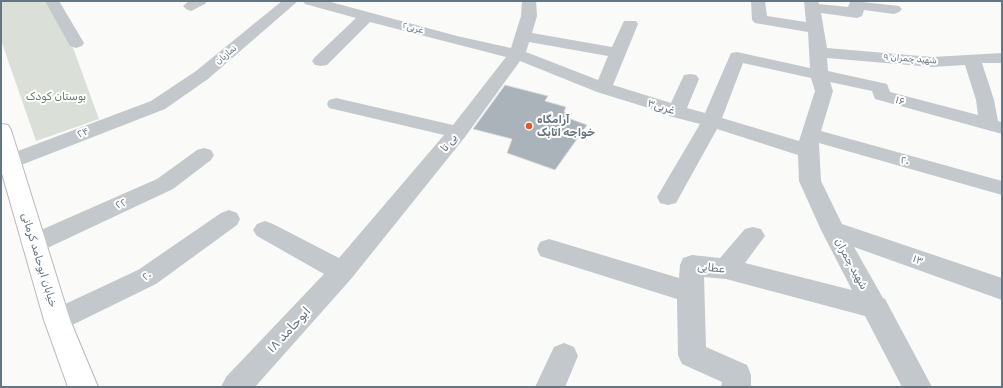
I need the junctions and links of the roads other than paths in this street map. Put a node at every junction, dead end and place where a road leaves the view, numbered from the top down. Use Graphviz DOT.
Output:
graph roads {
  1 [pos="52,1"];
  2 [pos="292,1"];
  3 [pos="310,1"];
  4 [pos="529,1"];
  5 [pos="758,1"];
  6 [pos="811,4"];
  7 [pos="894,9"];
  8 [pos="366,17"];
  9 [pos="630,24"];
  10 [pos="815,28"];
  11 [pos="76,43"];
  12 [pos="520,45"];
  13 [pos="819,52"];
  14 [pos="619,53"];
  15 [pos="1002,58"];
  16 [pos="972,59"];
  17 [pos="321,61"];
  18 [pos="819,74"];
  19 [pos="690,79"];
  20 [pos="603,88"];
  21 [pos="336,104"];
  22 [pos="158,105"];
  23 [pos="676,112"];
  24 [pos="711,122"];
  25 [pos="996,126"];
  26 [pos="1,130"];
  27 [pos="458,132"];
  28 [pos="809,142"];
  29 [pos="204,155"];
  30 [pos="9,162"];
  31 [pos="1000,188"];
  32 [pos="668,197"];
  33 [pos="229,219"];
  34 [pos="265,230"];
  35 [pos="833,230"];
  36 [pos="753,236"];
  37 [pos="33,244"];
  38 [pos="549,249"];
  39 [pos="726,269"];
  40 [pos="342,272"];
  41 [pos="1002,290"];
  42 [pos="690,292"];
  43 [pos="876,308"];
  44 [pos="57,320"];
  45 [pos="564,356"];
  46 [pos="83,387"];
  47 [pos="236,387"];
  48 [pos="550,387"];
  49 [pos="736,387"];
  50 [pos="917,387"];
  1 -- 11 [label="street"];
  2 -- 22 [label="street, نمازیان"];
  3 -- 8 [label="street, غربی۲"];
  4 -- 12 [label="street, بی تا"];
  5 -- 10 [label="street"];
  6 -- 7 [label="street"];
  6 -- 10 [label="street"];
  8 -- 12 [label="street, غربی۲"];
  8 -- 17 [label="street"];
  9 -- 14 [label="street"];
  10 -- 13 [label="street"];
  12 -- 14 [label="street"];
  12 -- 20 [label="street, غربی۳"];
  12 -- 27 [label="street, بی تا"];
  13 -- 16 [label="street, شهید چمران ۹"];
  13 -- 18 [label="street"];
  14 -- 20 [label="street"];
  15 -- 16 [label="street, شهید چمران ۹"];
  16 -- 25 [label="street"];
  18 -- 24 [label="street"];
  18 -- 25 [label="street, ۱۶"];
  18 -- 28 [label="street"];
  19 -- 23 [label="street"];
  20 -- 23 [label="street, غربی۳"];
  21 -- 27 [label="street"];
  22 -- 30 [label="street, ۲۴"];
  23 -- 24 [label="street, غربی۳"];
  24 -- 28 [label="street, غربی۳"];
  24 -- 32 [label="street"];
  26 -- 30 [label="main road, خیابان ابوحامد کرمانی"];
  27 -- 40 [label="street, بی تا"];
  28 -- 31 [label="street, ۲۰"];
  28 -- 35 [label="street, شهید چمران"];
  29 -- 37 [label="street, ۲۲"];
  30 -- 37 [label="main road, خیابان ابوحامد کرمانی"];
  33 -- 44 [label="street, ۲۰"];
  34 -- 40 [label="street"];
  35 -- 41 [label="street, ۱۳"];
  35 -- 43 [label="street, شهید چمران"];
  36 -- 39 [label="street"];
  37 -- 44 [label="main road, خیابان ابوحامد کرمانی"];
  38 -- 42 [label="street"];
  39 -- 42 [label="street, عطایی"];
  39 -- 43 [label="street, عطایی"];
  40 -- 47 [label="street, ابوحامد ۱۸"];
  42 -- 49 [label="street, عطایی"];
  43 -- 50 [label="street, شهید چمران"];
  44 -- 46 [label="main road, خیابان ابوحامد کرمانی"];
  45 -- 48 [label="street"];
}
